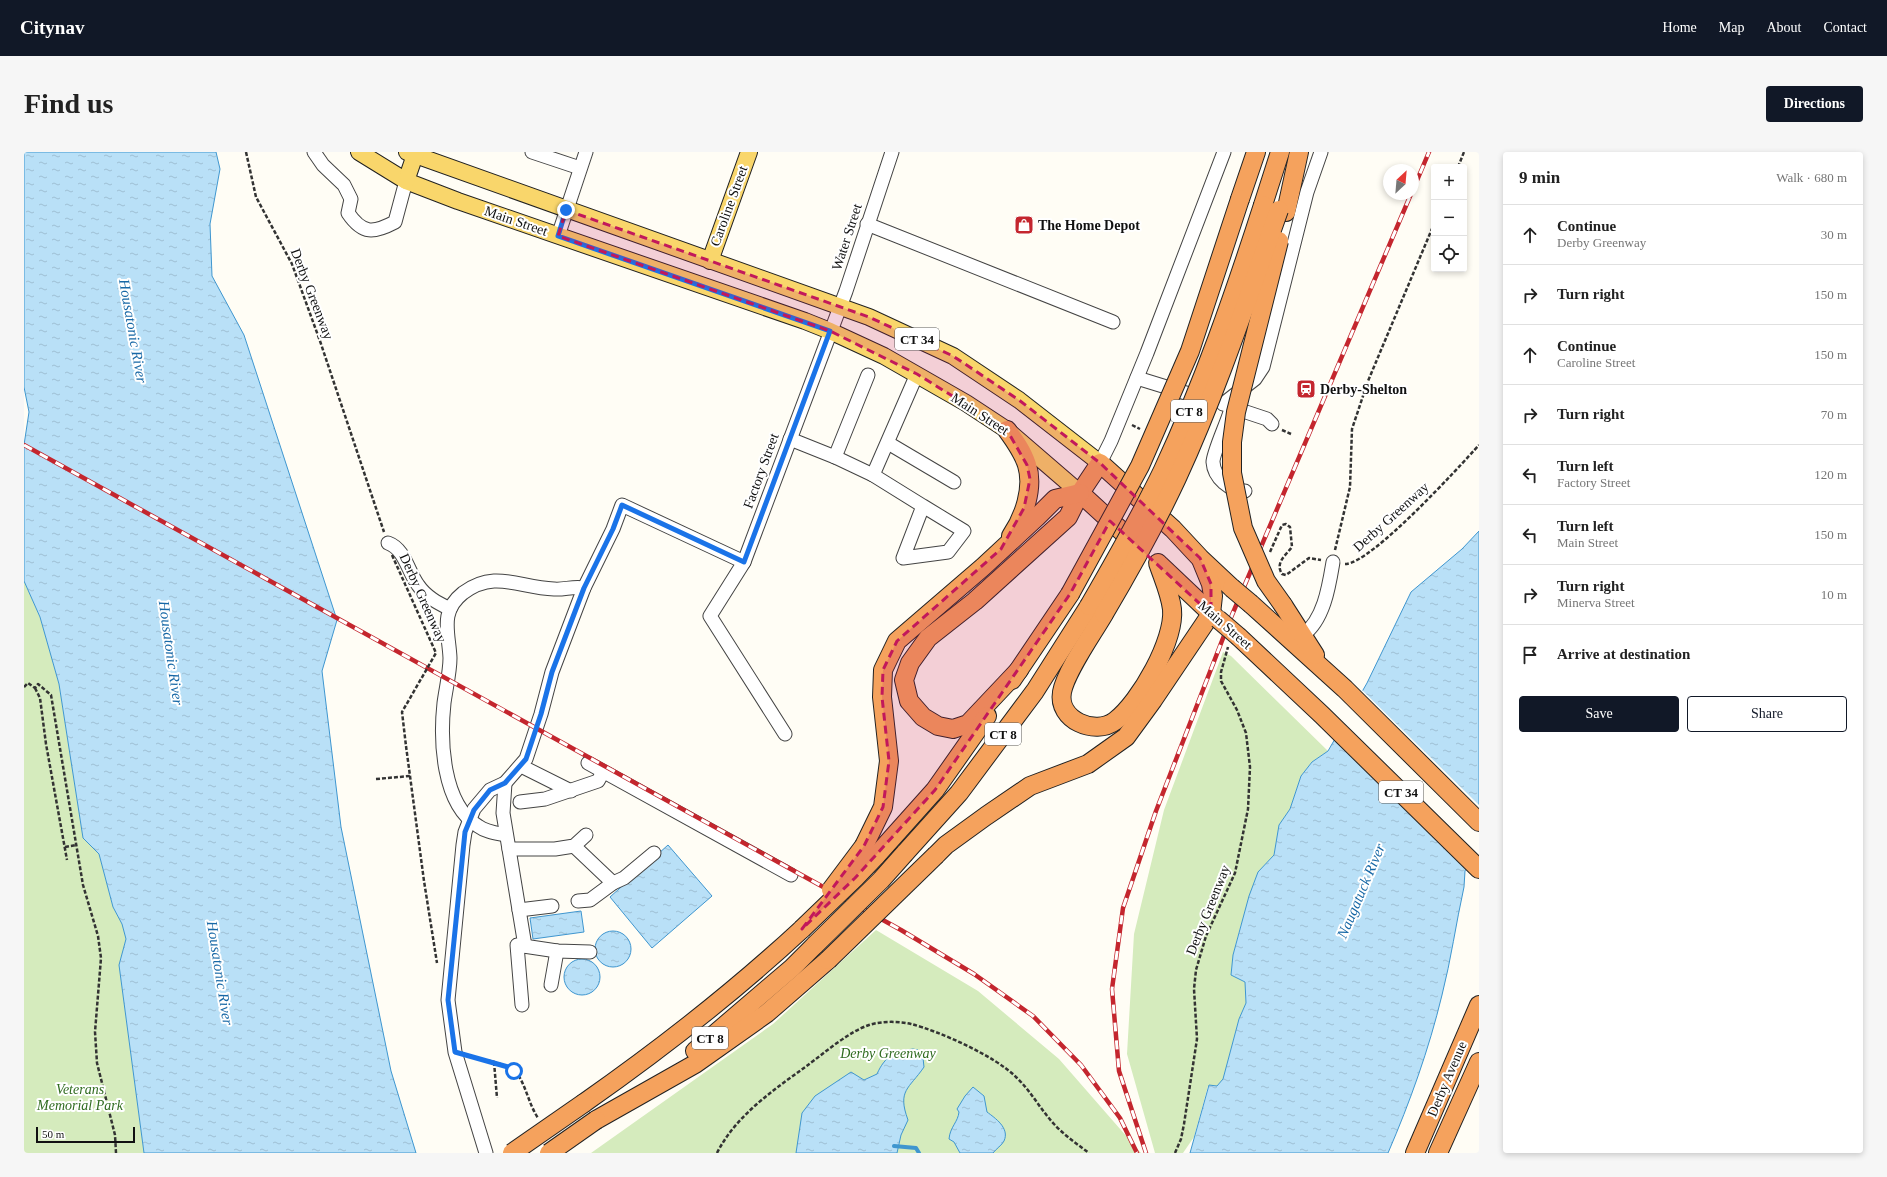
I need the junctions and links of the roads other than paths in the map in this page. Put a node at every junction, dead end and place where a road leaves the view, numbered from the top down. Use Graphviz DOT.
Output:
graph roads {
  1 [pos="314,152"];
  2 [pos="359,152"];
  3 [pos="532,152"];
  4 [pos="586,152"];
  5 [pos="750,152"];
  6 [pos="892,152"];
  7 [pos="1224,152"];
  8 [pos="1256,152"];
  9 [pos="1280,152"];
  10 [pos="1299,152"];
  11 [pos="1321,152"];
  12 [pos="413,153"];
  13 [pos="580,168"];
  14 [pos="406,181"];
  15 [pos="1276,209"];
  16 [pos="566,210"];
  17 [pos="867,224"];
  18 [pos="558,236"];
  19 [pos="710,260"];
  20 [pos="839,307"];
  21 [pos="1112,322"];
  22 [pos="830,331"];
  23 [pos="918,374"];
  24 [pos="868,375"];
  25 [pos="1137,378"];
  26 [pos="1228,406"];
  27 [pos="1272,424"];
  28 [pos="1007,430"];
  29 [pos="790,439"];
  30 [pos="888,444"];
  31 [pos="835,457"];
  32 [pos="1100,463"];
  33 [pos="873,475"];
  34 [pos="954,482"];
  35 [pos="1245,491"];
  36 [pos="1080,493"];
  37 [pos="923,506"];
  38 [pos="390,549"];
  39 [pos="1001,549"];
  40 [pos="1200,558"];
  41 [pos="744,562"];
  42 [pos="1333,562"];
  43 [pos="1158,563"];
  44 [pos="584,588"];
  45 [pos="450,609"];
  46 [pos="1097,610"];
  47 [pos="1215,617"];
  48 [pos="1303,635"];
  49 [pos="1323,668"];
  50 [pos="1019,670"];
  51 [pos="785,734"];
  52 [pos="588,763"];
  53 [pos="521,766"];
  54 [pos="603,772"];
  55 [pos="505,783"];
  56 [pos="571,791"];
  57 [pos="520,802"];
  58 [pos="469,820"];
  59 [pos="1479,822"];
  60 [pos="506,835"];
  61 [pos="586,835"];
  62 [pos="574,846"];
  63 [pos="509,849"];
  64 [pos="870,851"];
  65 [pos="654,853"];
  66 [pos="1476,866"];
  67 [pos="791,875"];
  68 [pos="613,883"];
  69 [pos="578,901"];
  70 [pos="552,906"];
  71 [pos="519,910"];
  72 [pos="525,946"];
  73 [pos="557,951"];
  74 [pos="590,952"];
  75 [pos="551,985"];
  76 [pos="522,1005"];
  77 [pos="1479,1005"];
  78 [pos="1479,1062"];
  79 [pos="1443,1091"];
  80 [pos="1462,1100"];
  81 [pos="596,1120"];
  82 [pos="486,1153"];
  83 [pos="512,1153"];
  84 [pos="549,1153"];
  85 [pos="1415,1153"];
  86 [pos="1438,1153"];
  1 -- 14 [label="street"];
  2 -- 14 [label="main road, Main Street / CT 34"];
  3 -- 13 [label="street"];
  4 -- 13 [label="street"];
  5 -- 19 [label="main road, Caroline Street"];
  6 -- 17 [label="street, Water Street"];
  7 -- 25 [label="street"];
  8 -- 50 [label="highway, CT 8, bridge"];
  9 -- 15 [label="highway"];
  10 -- 15 [label="highway"];
  11 -- 26 [label="street"];
  12 -- 14 [label="main road"];
  12 -- 16 [label="main road, Main Street / CT 34"];
  13 -- 16 [label="street"];
  14 -- 18 [label="main road, Main Street / CT 34"];
  15 -- 46 [label="highway, bridge"];
  15 -- 48 [label="highway, bridge"];
  16 -- 18 [label="street"];
  16 -- 19 [label="main road, Main Street / CT 34"];
  17 -- 20 [label="street, Water Street"];
  17 -- 21 [label="street"];
  18 -- 22 [label="main road, Main Street / CT 34"];
  19 -- 20 [label="main road, Main Street / CT 34"];
  20 -- 22 [label="street, Water Street"];
  20 -- 32 [label="main road, Main Street / CT 34"];
  22 -- 23 [label="main road, Main Street / CT 34"];
  22 -- 29 [label="street, Factory Street"];
  23 -- 28 [label="main road, Main Street / CT 34"];
  23 -- 30 [label="street"];
  24 -- 31 [label="street"];
  25 -- 26 [label="street"];
  25 -- 32 [label="street"];
  26 -- 27 [label="street"];
  26 -- 35 [label="street"];
  28 -- 36 [label="main road, Main Street / CT 34"];
  28 -- 39 [label="highway"];
  29 -- 31 [label="street"];
  29 -- 41 [label="street, Factory Street"];
  30 -- 33 [label="street"];
  30 -- 34 [label="street"];
  31 -- 33 [label="street"];
  32 -- 36 [label="highway"];
  32 -- 40 [label="highway, Main Street / CT 34"];
  33 -- 37 [label="street"];
  36 -- 39 [label="highway"];
  36 -- 43 [label="highway, Main Street / CT 34"];
  36 -- 50 [label="highway"];
  37 -- 37 [label="street"];
  38 -- 45 [label="street"];
  39 -- 64 [label="highway"];
  40 -- 47 [label="highway"];
  40 -- 49 [label="highway, Main Street / CT 34, bridge"];
  41 -- 44 [label="street"];
  41 -- 51 [label="street, Factory Street"];
  42 -- 48 [label="street"];
  43 -- 46 [label="highway"];
  43 -- 47 [label="highway, Main Street / CT 34"];
  44 -- 45 [label="street"];
  44 -- 53 [label="street"];
  45 -- 58 [label="street"];
  46 -- 81 [label="highway, CT 8, bridge"];
  47 -- 66 [label="highway, Main Street / CT 34, bridge"];
  47 -- 81 [label="highway, bridge"];
  48 -- 49 [label="highway"];
  49 -- 59 [label="highway, Main Street / CT 34"];
  50 -- 64 [label="highway, CT 8"];
  52 -- 54 [label="street"];
  53 -- 55 [label="street"];
  53 -- 56 [label="street"];
  54 -- 56 [label="street"];
  54 -- 67 [label="street"];
  55 -- 58 [label="street"];
  55 -- 60 [label="street"];
  56 -- 57 [label="street"];
  58 -- 60 [label="street"];
  58 -- 82 [label="street"];
  60 -- 63 [label="street"];
  61 -- 62 [label="street"];
  62 -- 63 [label="street"];
  62 -- 68 [label="street"];
  63 -- 71 [label="street"];
  64 -- 83 [label="highway, CT 8, bridge"];
  65 -- 68 [label="street"];
  68 -- 69 [label="street"];
  70 -- 71 [label="street"];
  71 -- 72 [label="street"];
  72 -- 73 [label="street"];
  72 -- 76 [label="street"];
  73 -- 74 [label="street"];
  73 -- 75 [label="street"];
  77 -- 79 [label="highway, Derby Avenue"];
  78 -- 80 [label="highway, Derby Avenue"];
  79 -- 80 [label="highway"];
  79 -- 85 [label="highway, Derby Avenue"];
  80 -- 86 [label="highway, Derby Avenue"];
  81 -- 84 [label="highway, CT 8, bridge"];
}
